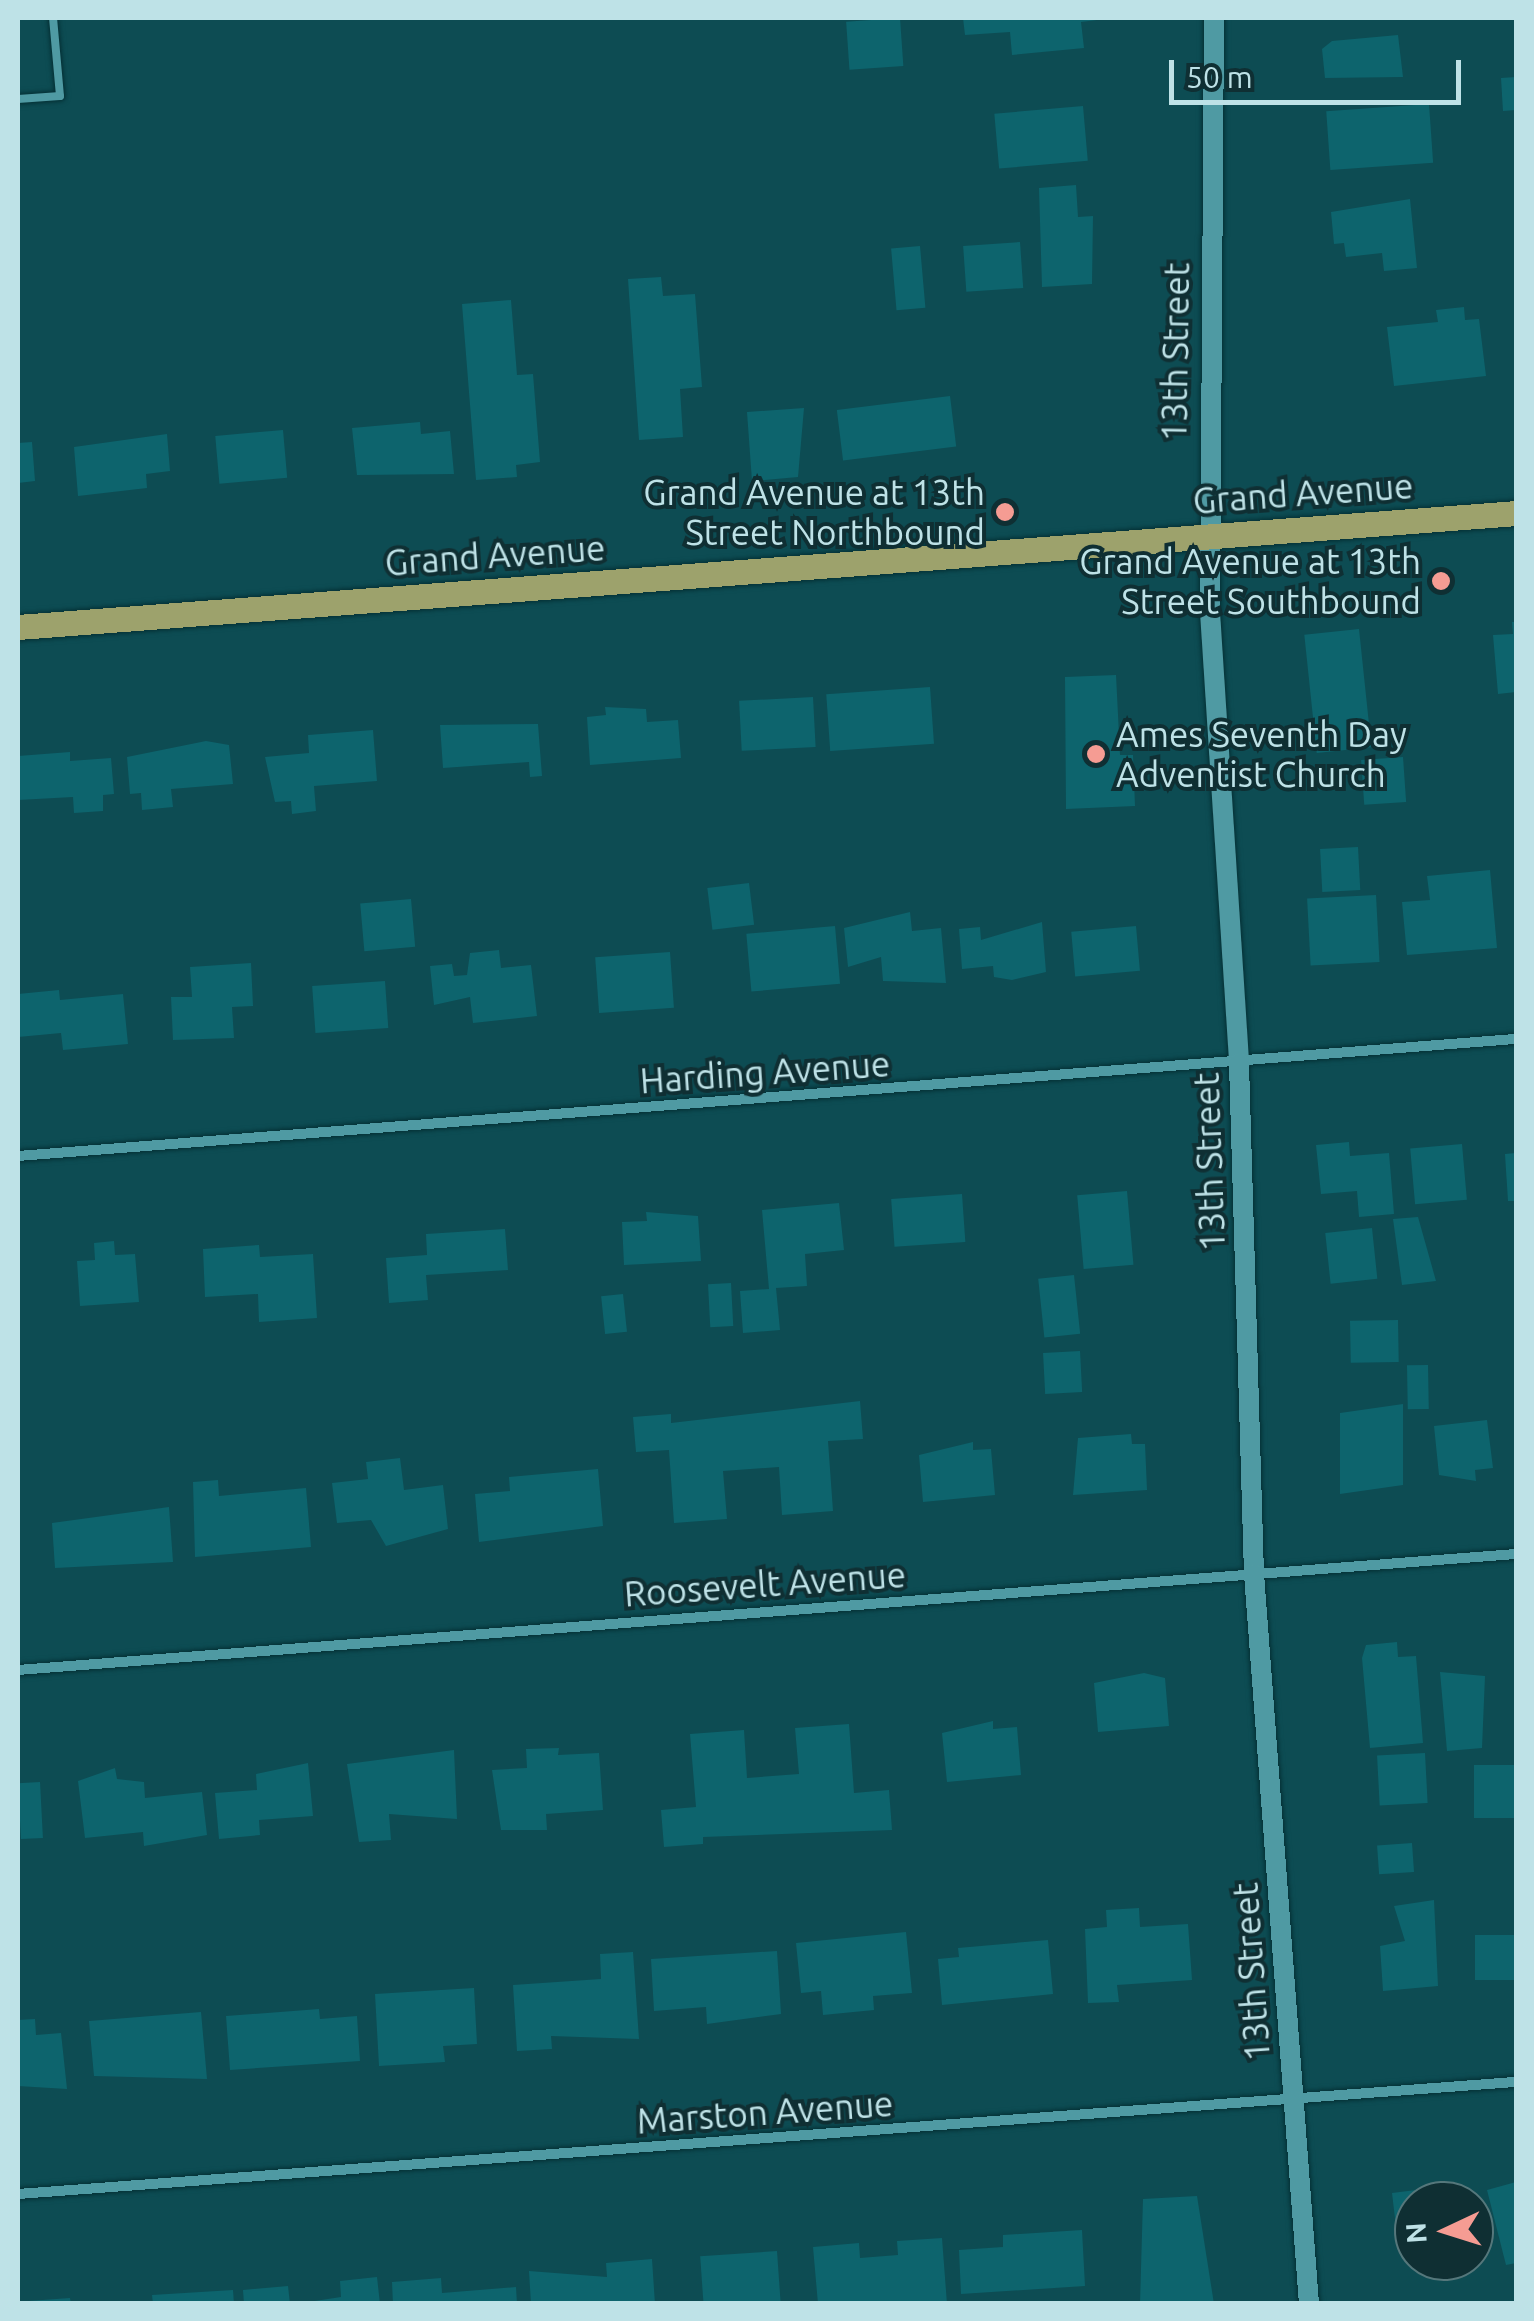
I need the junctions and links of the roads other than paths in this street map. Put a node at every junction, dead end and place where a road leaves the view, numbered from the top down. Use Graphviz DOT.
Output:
graph roads {
  1 [pos="53,18"];
  2 [pos="1214,18"];
  3 [pos="18,99"];
  4 [pos="1516,513"];
  5 [pos="1207,534"];
  6 [pos="18,627"];
  7 [pos="1516,1039"];
  8 [pos="1239,1063"];
  9 [pos="18,1156"];
  10 [pos="1516,1554"];
  11 [pos="1254,1574"];
  12 [pos="18,1670"];
  13 [pos="1516,2082"];
  14 [pos="1294,2102"];
  15 [pos="18,2194"];
  16 [pos="1309,2304"];
  1 -- 3 [label="lane"];
  2 -- 5 [label="main road, 13th Street"];
  4 -- 5 [label="main road, Grand Avenue"];
  5 -- 6 [label="main road, Grand Avenue"];
  5 -- 8 [label="main road, 13th Street"];
  7 -- 8 [label="street, Harding Avenue"];
  8 -- 9 [label="street, Harding Avenue"];
  8 -- 11 [label="main road, 13th Street"];
  10 -- 11 [label="street, Roosevelt Avenue"];
  11 -- 12 [label="street, Roosevelt Avenue"];
  11 -- 14 [label="main road, 13th Street"];
  13 -- 14 [label="street, Marston Avenue"];
  14 -- 15 [label="street, Marston Avenue"];
  14 -- 16 [label="main road, 13th Street"];
}
